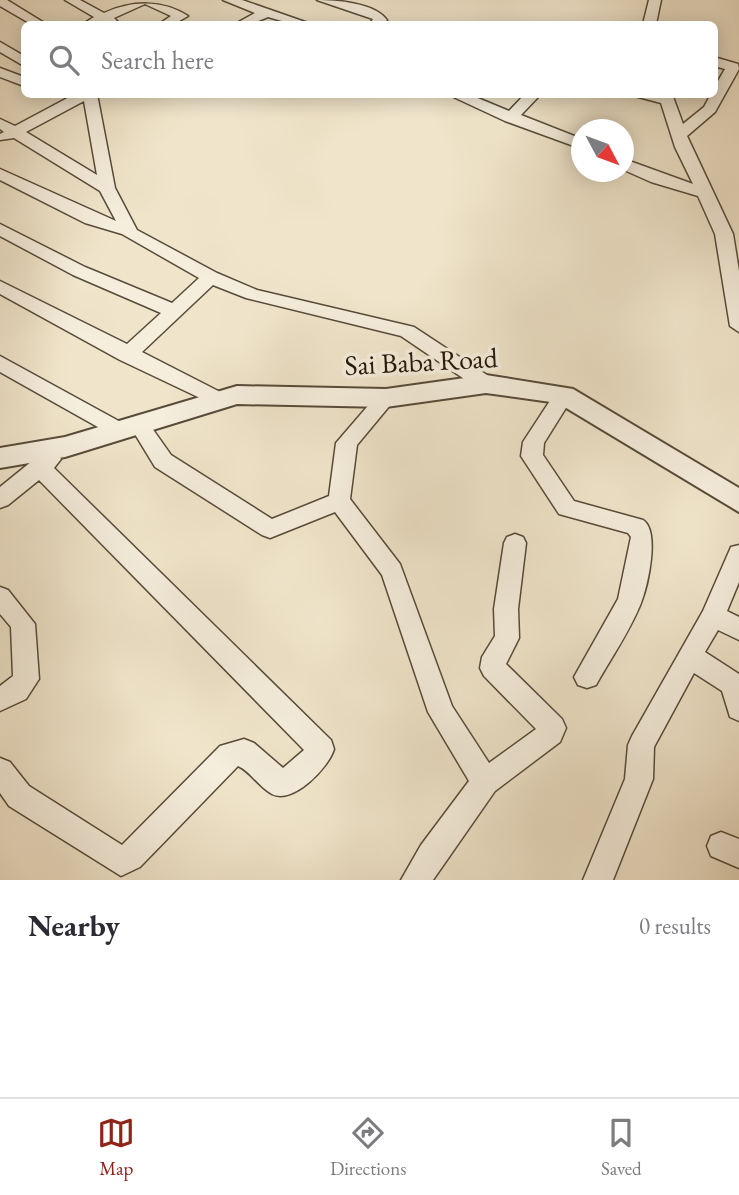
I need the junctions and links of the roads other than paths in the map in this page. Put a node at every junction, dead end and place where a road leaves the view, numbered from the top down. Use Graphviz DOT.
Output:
graph roads {
  1 [pos="73,0"];
  2 [pos="145,0"];
  3 [pos="229,0"];
  4 [pos="273,0"];
  5 [pos="324,0"];
  6 [pos="655,0"];
  7 [pos="0,1"];
  8 [pos="261,11"];
  9 [pos="34,21"];
  10 [pos="111,21"];
  11 [pos="171,21"];
  12 [pos="246,21"];
  13 [pos="289,21"];
  14 [pos="380,21"];
  15 [pos="651,21"];
  16 [pos="0,46"];
  17 [pos="21,56"];
  18 [pos="718,62"];
  19 [pos="0,72"];
  20 [pos="21,81"];
  21 [pos="718,94"];
  22 [pos="55,98"];
  23 [pos="80,98"];
  24 [pos="89,98"];
  25 [pos="464,98"];
  26 [pos="530,98"];
  27 [pos="666,98"];
  28 [pos="716,98"];
  29 [pos="67,105"];
  30 [pos="510,117"];
  31 [pos="0,123"];
  32 [pos="679,135"];
  33 [pos="7,136"];
  34 [pos="571,141"];
  35 [pos="634,169"];
  36 [pos="0,174"];
  37 [pos="107,188"];
  38 [pos="705,193"];
  39 [pos="0,229"];
  40 [pos="126,230"];
  41 [pos="211,277"];
  42 [pos="0,287"];
  43 [pos="173,311"];
  44 [pos="739,326"];
  45 [pos="127,355"];
  46 [pos="0,363"];
  47 [pos="486,384"];
  48 [pos="564,395"];
  49 [pos="386,398"];
  50 [pos="219,400"];
  51 [pos="129,428"];
  52 [pos="65,447"];
  53 [pos="3,455"];
  54 [pos="40,467"];
  55 [pos="0,499"];
  56 [pos="339,501"];
  57 [pos="739,501"];
  58 [pos="515,543"];
  59 [pos="739,556"];
  60 [pos="0,597"];
  61 [pos="713,615"];
  62 [pos="739,629"];
  63 [pos="690,656"];
  64 [pos="587,677"];
  65 [pos="0,699"];
  66 [pos="739,709"];
  67 [pos="0,771"];
  68 [pos="485,782"];
  69 [pos="415,880"];
  70 [pos="598,880"];
  1 -- 10 [label="street"];
  2 -- 10 [label="street"];
  2 -- 11 [label="street"];
  3 -- 8 [label="street"];
  4 -- 8 [label="street"];
  5 -- 14 [label="street"];
  6 -- 15 [label="street"];
  7 -- 9 [label="street"];
  8 -- 12 [label="street"];
  8 -- 13 [label="street"];
  16 -- 17 [label="street"];
  18 -- 21 [label="street"];
  19 -- 20 [label="street"];
  22 -- 29 [label="street"];
  23 -- 29 [label="street"];
  24 -- 37 [label="street"];
  25 -- 30 [label="street"];
  26 -- 30 [label="street"];
  27 -- 32 [label="street"];
  28 -- 32 [label="street"];
  29 -- 33 [label="street"];
  30 -- 34 [label="street"];
  31 -- 33 [label="street"];
  32 -- 38 [label="street"];
  33 -- 37 [label="street"];
  35 -- 38 [label="street"];
  36 -- 40 [label="street"];
  37 -- 40 [label="street"];
  38 -- 44 [label="street"];
  39 -- 43 [label="street"];
  40 -- 41 [label="street"];
  41 -- 43 [label="street"];
  41 -- 47 [label="street"];
  42 -- 45 [label="street"];
  43 -- 45 [label="street"];
  45 -- 50 [label="street"];
  46 -- 51 [label="street"];
  47 -- 48 [label="street, Sai Baba Road"];
  47 -- 49 [label="street, Sai Baba Road"];
  48 -- 57 [label="street, Sai Baba Road"];
  48 -- 64 [label="street"];
  49 -- 50 [label="street, Sai Baba Road"];
  49 -- 56 [label="street"];
  50 -- 51 [label="street, Sai Baba Road"];
  51 -- 52 [label="street, Sai Baba Road"];
  51 -- 56 [label="street"];
  52 -- 53 [label="street, Sai Baba Road"];
  52 -- 54 [label="street"];
  54 -- 55 [label="street"];
  54 -- 67 [label="street"];
  56 -- 68 [label="street"];
  58 -- 68 [label="street"];
  59 -- 61 [label="street"];
  60 -- 65 [label="street"];
  61 -- 62 [label="street"];
  61 -- 63 [label="street"];
  63 -- 66 [label="street"];
  63 -- 70 [label="street"];
  68 -- 69 [label="street"];
}
